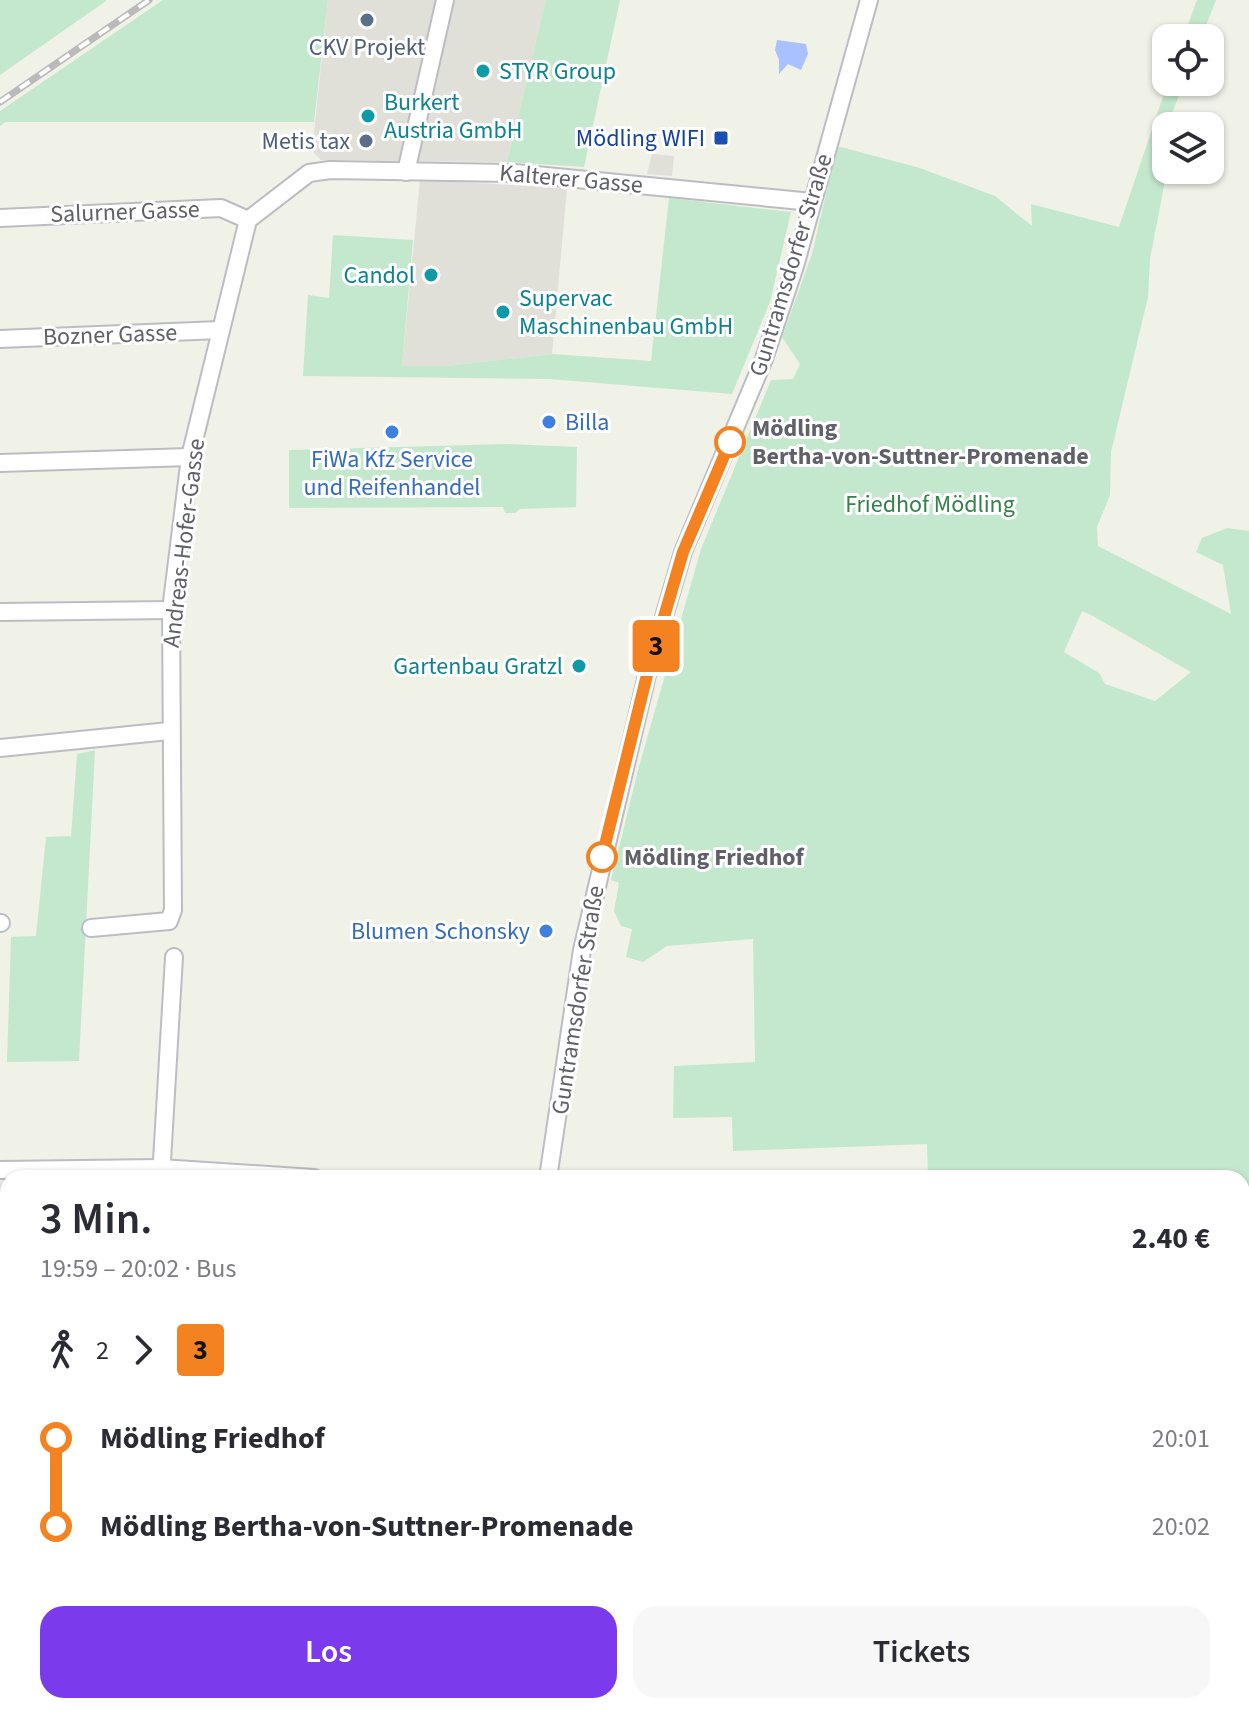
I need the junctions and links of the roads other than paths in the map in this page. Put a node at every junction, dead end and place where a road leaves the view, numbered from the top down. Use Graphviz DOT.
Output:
graph roads {
  1 [pos="445,0"];
  2 [pos="869,0"];
  3 [pos="406,172"];
  4 [pos="812,202"];
  5 [pos="0,218"];
  6 [pos="248,220"];
  7 [pos="220,330"];
  8 [pos="0,339"];
  9 [pos="190,457"];
  10 [pos="0,463"];
  11 [pos="171,610"];
  12 [pos="0,612"];
  13 [pos="169,731"];
  14 [pos="0,748"];
  15 [pos="91,928"];
  16 [pos="174,957"];
  17 [pos="161,1170"];
  18 [pos="549,1170"];
  1 -- 3 [label="street"];
  2 -- 4 [label="street, Guntramsdorfer Straße"];
  3 -- 4 [label="street, Kalterer Gasse"];
  3 -- 6 [label="street, Kalterer Gasse"];
  4 -- 18 [label="street, Guntramsdorfer Straße"];
  5 -- 6 [label="street, Salurner Gasse"];
  6 -- 7 [label="street, Andreas-Hofer-Gasse"];
  7 -- 8 [label="street, Bozner Gasse"];
  7 -- 9 [label="street, Andreas-Hofer-Gasse"];
  9 -- 10 [label="street"];
  9 -- 11 [label="street, Andreas-Hofer-Gasse"];
  11 -- 12 [label="street"];
  11 -- 13 [label="street, Andreas-Hofer-Gasse"];
  13 -- 14 [label="street"];
  13 -- 15 [label="street, Andreas-Hofer-Gasse"];
  16 -- 17 [label="street"];
}
